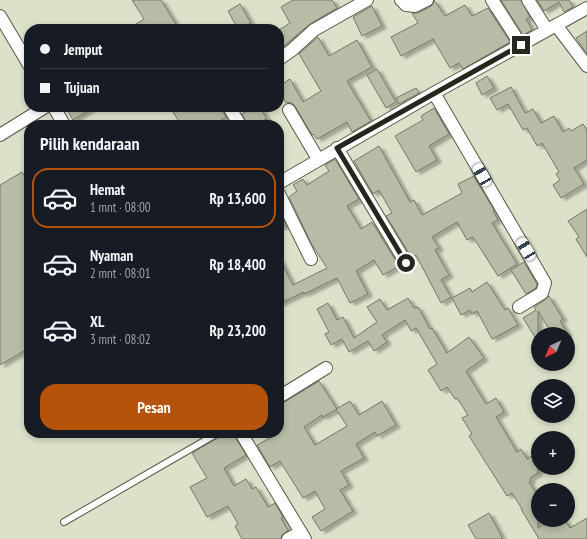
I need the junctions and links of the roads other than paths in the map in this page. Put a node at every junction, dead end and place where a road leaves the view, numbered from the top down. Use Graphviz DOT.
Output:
graph roads {
  1 [pos="367,0"];
  2 [pos="401,0"];
  3 [pos="427,0"];
  4 [pos="492,0"];
  5 [pos="528,0"];
  6 [pos="587,8"];
  7 [pos="0,16"];
  8 [pos="551,28"];
  9 [pos="521,45"];
  10 [pos="284,56"];
  11 [pos="24,57"];
  12 [pos="587,66"];
  13 [pos="434,93"];
  14 [pos="289,110"];
  15 [pos="37,112"];
  16 [pos="24,120"];
  17 [pos="24,120"];
  18 [pos="0,135"];
  19 [pos="337,148"];
  20 [pos="318,160"];
  21 [pos="284,180"];
  22 [pos="284,204"];
  23 [pos="312,259"];
  24 [pos="406,263"];
  25 [pos="519,307"];
  26 [pos="326,368"];
  27 [pos="284,394"];
  28 [pos="209,438"];
  29 [pos="244,438"];
  30 [pos="64,522"];
  31 [pos="303,536"];
  32 [pos="288,539"];
  1 -- 10 [label="street"];
  2 -- 3 [label="street"];
  4 -- 9 [label="street"];
  5 -- 8 [label="street"];
  6 -- 8 [label="street"];
  7 -- 11 [label="street"];
  8 -- 9 [label="street"];
  8 -- 12 [label="street"];
  9 -- 13 [label="street"];
  13 -- 19 [label="street"];
  13 -- 25 [label="street"];
  14 -- 20 [label="street"];
  15 -- 16 [label="street"];
  17 -- 18 [label="street"];
  19 -- 20 [label="street"];
  19 -- 24 [label="street"];
  20 -- 21 [label="street"];
  22 -- 23 [label="street"];
  26 -- 27 [label="street"];
  28 -- 30 [label="lane"];
  29 -- 31 [label="street"];
  31 -- 32 [label="street"];
}
